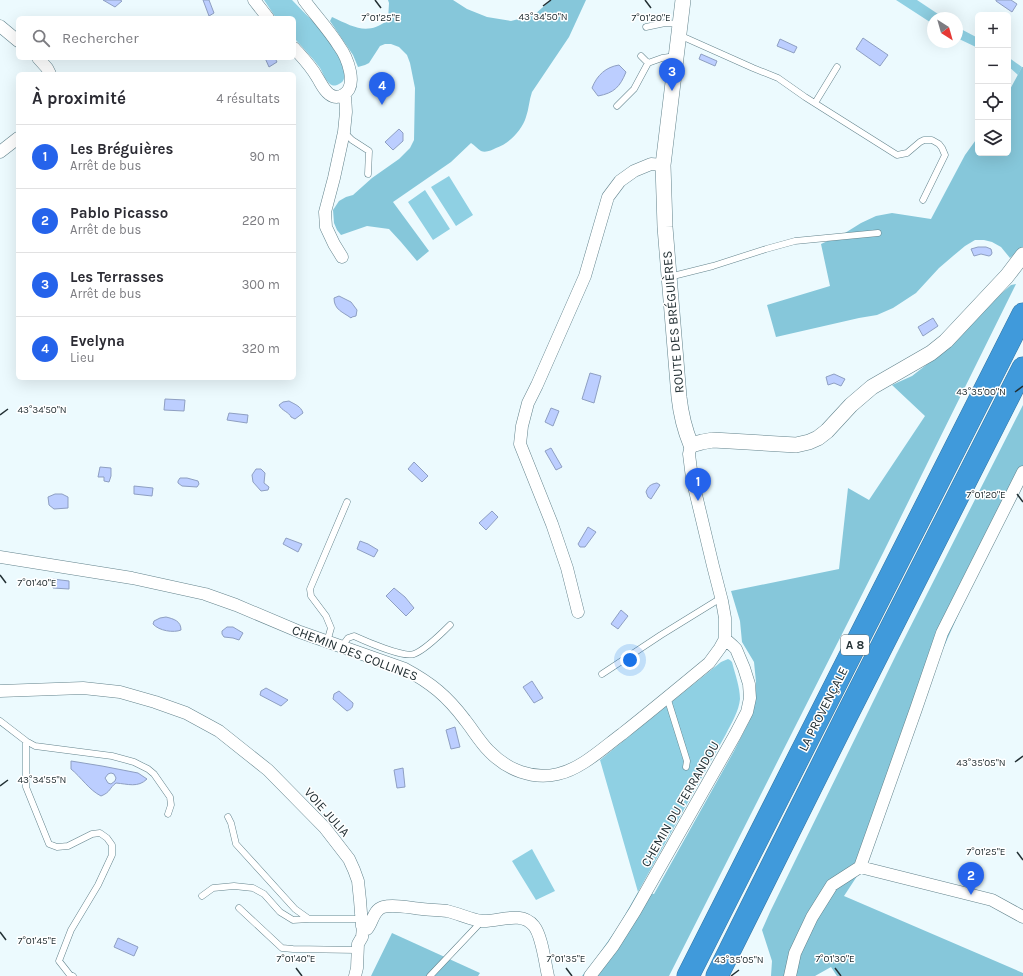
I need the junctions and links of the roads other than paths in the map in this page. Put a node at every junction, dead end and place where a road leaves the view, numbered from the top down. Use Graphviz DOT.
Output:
graph roads {
  1 [pos="254,0"];
  2 [pos="304,0"];
  3 [pos="683,0"];
  4 [pos="266,16"];
  5 [pos="0,26"];
  6 [pos="646,27"];
  7 [pos="680,29"];
  8 [pos="16,39"];
  9 [pos="296,50"];
  10 [pos="641,56"];
  11 [pos="676,56"];
  12 [pos="40,60"];
  13 [pos="648,63"];
  14 [pos="837,67"];
  15 [pos="49,72"];
  16 [pos="345,94"];
  17 [pos="815,103"];
  18 [pos="617,106"];
  19 [pos="344,132"];
  20 [pos="16,140"];
  21 [pos="0,152"];
  22 [pos="663,165"];
  23 [pos="368,174"];
  24 [pos="923,200"];
  25 [pos="878,233"];
  26 [pos="1023,255"];
  27 [pos="342,257"];
  28 [pos="669,277"];
  29 [pos="1023,314"];
  30 [pos="1023,368"];
  31 [pos="690,445"];
  32 [pos="1023,472"];
  33 [pos="347,502"];
  34 [pos="0,556"];
  35 [pos="722,598"];
  36 [pos="578,612"];
  37 [pos="450,625"];
  38 [pos="725,639"];
  39 [pos="327,642"];
  40 [pos="342,646"];
  41 [pos="602,674"];
  42 [pos="0,691"];
  43 [pos="667,697"];
  44 [pos="0,721"];
  45 [pos="26,742"];
  46 [pos="686,767"];
  47 [pos="168,814"];
  48 [pos="228,817"];
  49 [pos="860,867"];
  50 [pos="202,896"];
  51 [pos="239,908"];
  52 [pos="1023,917"];
  53 [pos="309,919"];
  54 [pos="482,921"];
  55 [pos="362,924"];
  56 [pos="358,950"];
  57 [pos="73,976"];
  58 [pos="355,976"];
  59 [pos="430,976"];
  60 [pos="548,976"];
  61 [pos="590,976"];
  62 [pos="688,976"];
  63 [pos="717,976"];
  64 [pos="790,976"];
  1 -- 4 [label="street"];
  2 -- 16 [label="street"];
  3 -- 7 [label="street, ROUTE DES BRÉGUIÈRES"];
  5 -- 8 [label="street"];
  6 -- 7 [label="lane"];
  7 -- 11 [label="street, ROUTE DES BRÉGUIÈRES"];
  7 -- 17 [label="lane"];
  9 -- 16 [label="street"];
  10 -- 13 [label="lane"];
  11 -- 13 [label="lane"];
  11 -- 22 [label="street, ROUTE DES BRÉGUIÈRES"];
  12 -- 15 [label="street"];
  13 -- 18 [label="lane"];
  14 -- 17 [label="lane"];
  16 -- 19 [label="street"];
  17 -- 24 [label="lane"];
  19 -- 23 [label="lane"];
  19 -- 27 [label="street"];
  20 -- 21 [label="street"];
  22 -- 28 [label="street, ROUTE DES BRÉGUIÈRES"];
  22 -- 36 [label="street"];
  25 -- 28 [label="lane"];
  26 -- 31 [label="street"];
  28 -- 31 [label="street, ROUTE DES BRÉGUIÈRES"];
  29 -- 62 [label="highway, LA PROVENÇALE / A 8"];
  30 -- 63 [label="highway, LA PROVENÇALE / A 8"];
  31 -- 35 [label="street, ROUTE DES BRÉGUIÈRES"];
  32 -- 49 [label="street"];
  33 -- 39 [label="lane"];
  34 -- 39 [label="street, CHEMIN DES COLLINES"];
  35 -- 38 [label="street, ROUTE DES BRÉGUIÈRES"];
  35 -- 41 [label="lane"];
  37 -- 40 [label="lane"];
  38 -- 43 [label="street, CHEMIN DES COLLINES"];
  38 -- 61 [label="street, CHEMIN DU FERRANDOU"];
  39 -- 40 [label="street, CHEMIN DES COLLINES"];
  40 -- 43 [label="street, CHEMIN DES COLLINES"];
  42 -- 55 [label="street, VOIE JULIA"];
  43 -- 46 [label="lane"];
  44 -- 45 [label="lane"];
  45 -- 47 [label="lane"];
  45 -- 57 [label="lane"];
  48 -- 53 [label="lane"];
  49 -- 52 [label="street"];
  49 -- 64 [label="street"];
  50 -- 53 [label="lane"];
  51 -- 56 [label="lane"];
  53 -- 55 [label="lane"];
  54 -- 55 [label="street"];
  54 -- 59 [label="lane"];
  54 -- 60 [label="street"];
  55 -- 56 [label="street"];
  56 -- 58 [label="street"];
}
